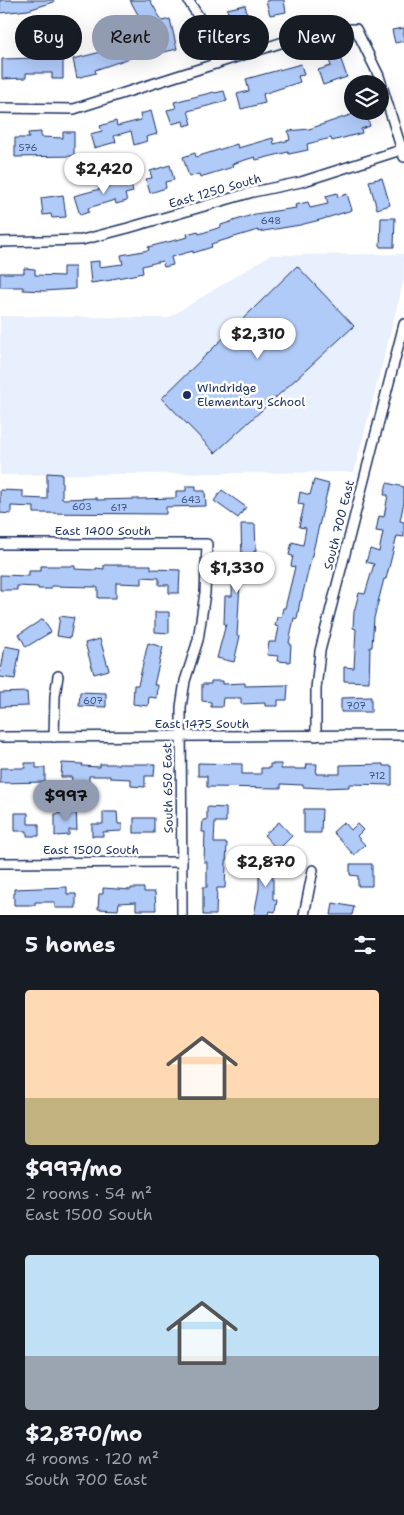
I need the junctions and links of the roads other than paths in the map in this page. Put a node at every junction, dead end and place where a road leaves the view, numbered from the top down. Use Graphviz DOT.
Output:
graph roads {
  1 [pos="188,0"];
  2 [pos="216,64"];
  3 [pos="0,108"];
  4 [pos="403,152"];
  5 [pos="0,242"];
  6 [pos="404,324"];
  7 [pos="0,544"];
  8 [pos="207,544"];
  9 [pos="58,676"];
  10 [pos="404,735"];
  11 [pos="180,736"];
  12 [pos="316,736"];
  13 [pos="0,737"];
  14 [pos="54,737"];
  15 [pos="182,862"];
  16 [pos="0,863"];
  17 [pos="313,870"];
  18 [pos="182,915"];
  19 [pos="304,915"];
  1 -- 2 [label="street"];
  2 -- 3 [label="street"];
  2 -- 4 [label="street"];
  4 -- 5 [label="street, East 1250 South"];
  6 -- 12 [label="street, South 700 East"];
  7 -- 8 [label="street, East 1400 South"];
  8 -- 11 [label="street, South 650 East"];
  9 -- 14 [label="street"];
  10 -- 12 [label="street, East 1475 South"];
  11 -- 12 [label="street, East 1475 South"];
  11 -- 14 [label="street, East 1475 South"];
  11 -- 15 [label="street, South 650 East"];
  13 -- 14 [label="street, East 1475 South"];
  15 -- 16 [label="street, East 1500 South"];
  15 -- 18 [label="street, South 650 East"];
  17 -- 19 [label="street"];
}
